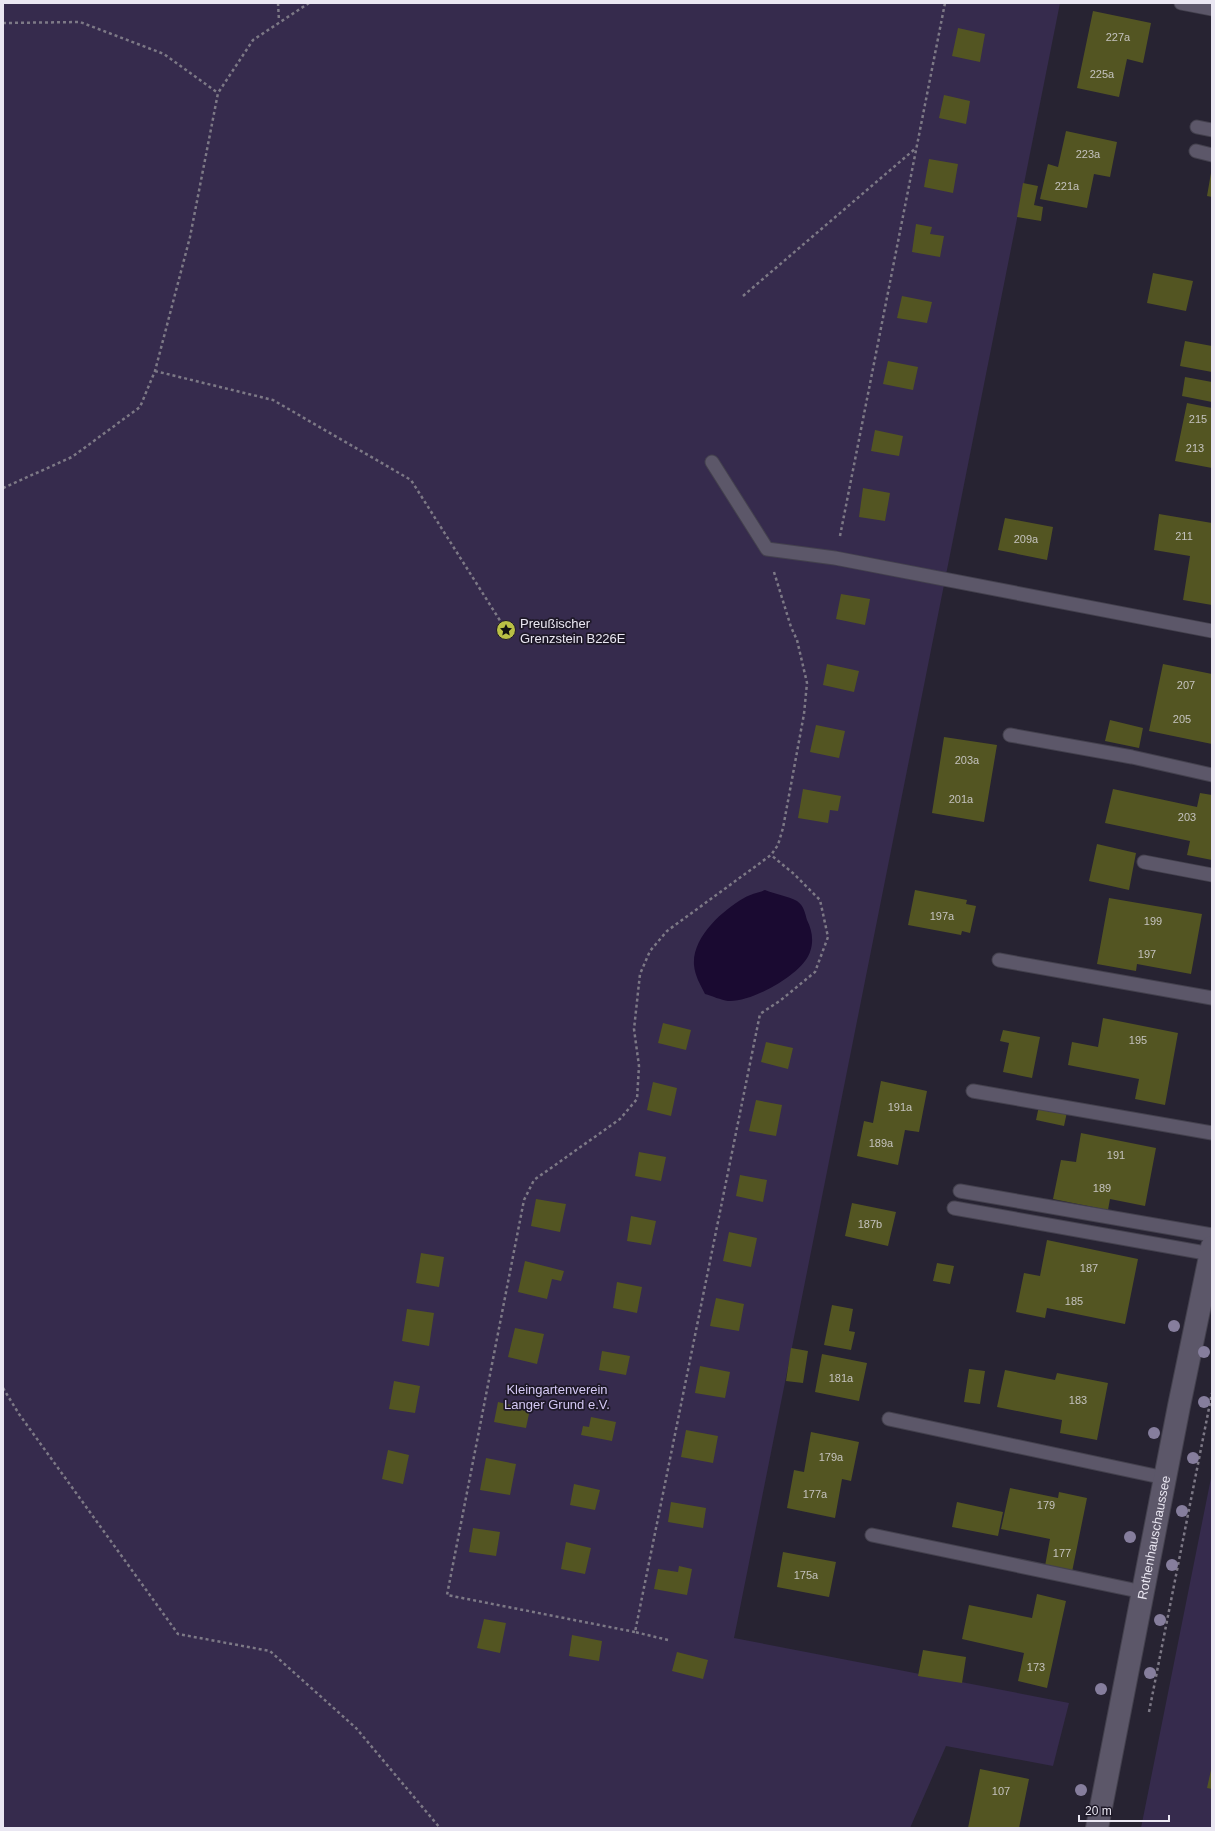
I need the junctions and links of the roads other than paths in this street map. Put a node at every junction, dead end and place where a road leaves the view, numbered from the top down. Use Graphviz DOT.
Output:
graph roads {
  1 [pos="1181,3"];
  2 [pos="1212,9"];
  3 [pos="1197,127"];
  4 [pos="1212,130"];
  5 [pos="1196,151"];
  6 [pos="1212,155"];
  7 [pos="712,462"];
  8 [pos="1212,631"];
  9 [pos="1010,735"];
  10 [pos="1212,775"];
  11 [pos="1144,862"];
  12 [pos="1212,875"];
  13 [pos="999,960"];
  14 [pos="1212,998"];
  15 [pos="973,1091"];
  16 [pos="1212,1133"];
  17 [pos="960,1191"];
  18 [pos="954,1208"];
  19 [pos="1212,1245"];
  20 [pos="889,1419"];
  21 [pos="1165,1478"];
  22 [pos="872,1535"];
  23 [pos="1143,1592"];
  24 [pos="1097,1828"];
  1 -- 2 [label="lane"];
  3 -- 4 [label="lane"];
  5 -- 6 [label="lane"];
  7 -- 8 [label="lane"];
  9 -- 10 [label="lane"];
  11 -- 12 [label="lane"];
  13 -- 14 [label="lane"];
  15 -- 16 [label="lane"];
  17 -- 19 [label="lane"];
  18 -- 19 [label="lane"];
  19 -- 21 [label="main road, Rothenhauschaussee"];
  20 -- 21 [label="lane"];
  21 -- 23 [label="main road, Rothenhauschaussee"];
  22 -- 23 [label="lane"];
  23 -- 24 [label="main road, Rothenhauschaussee"];
}
